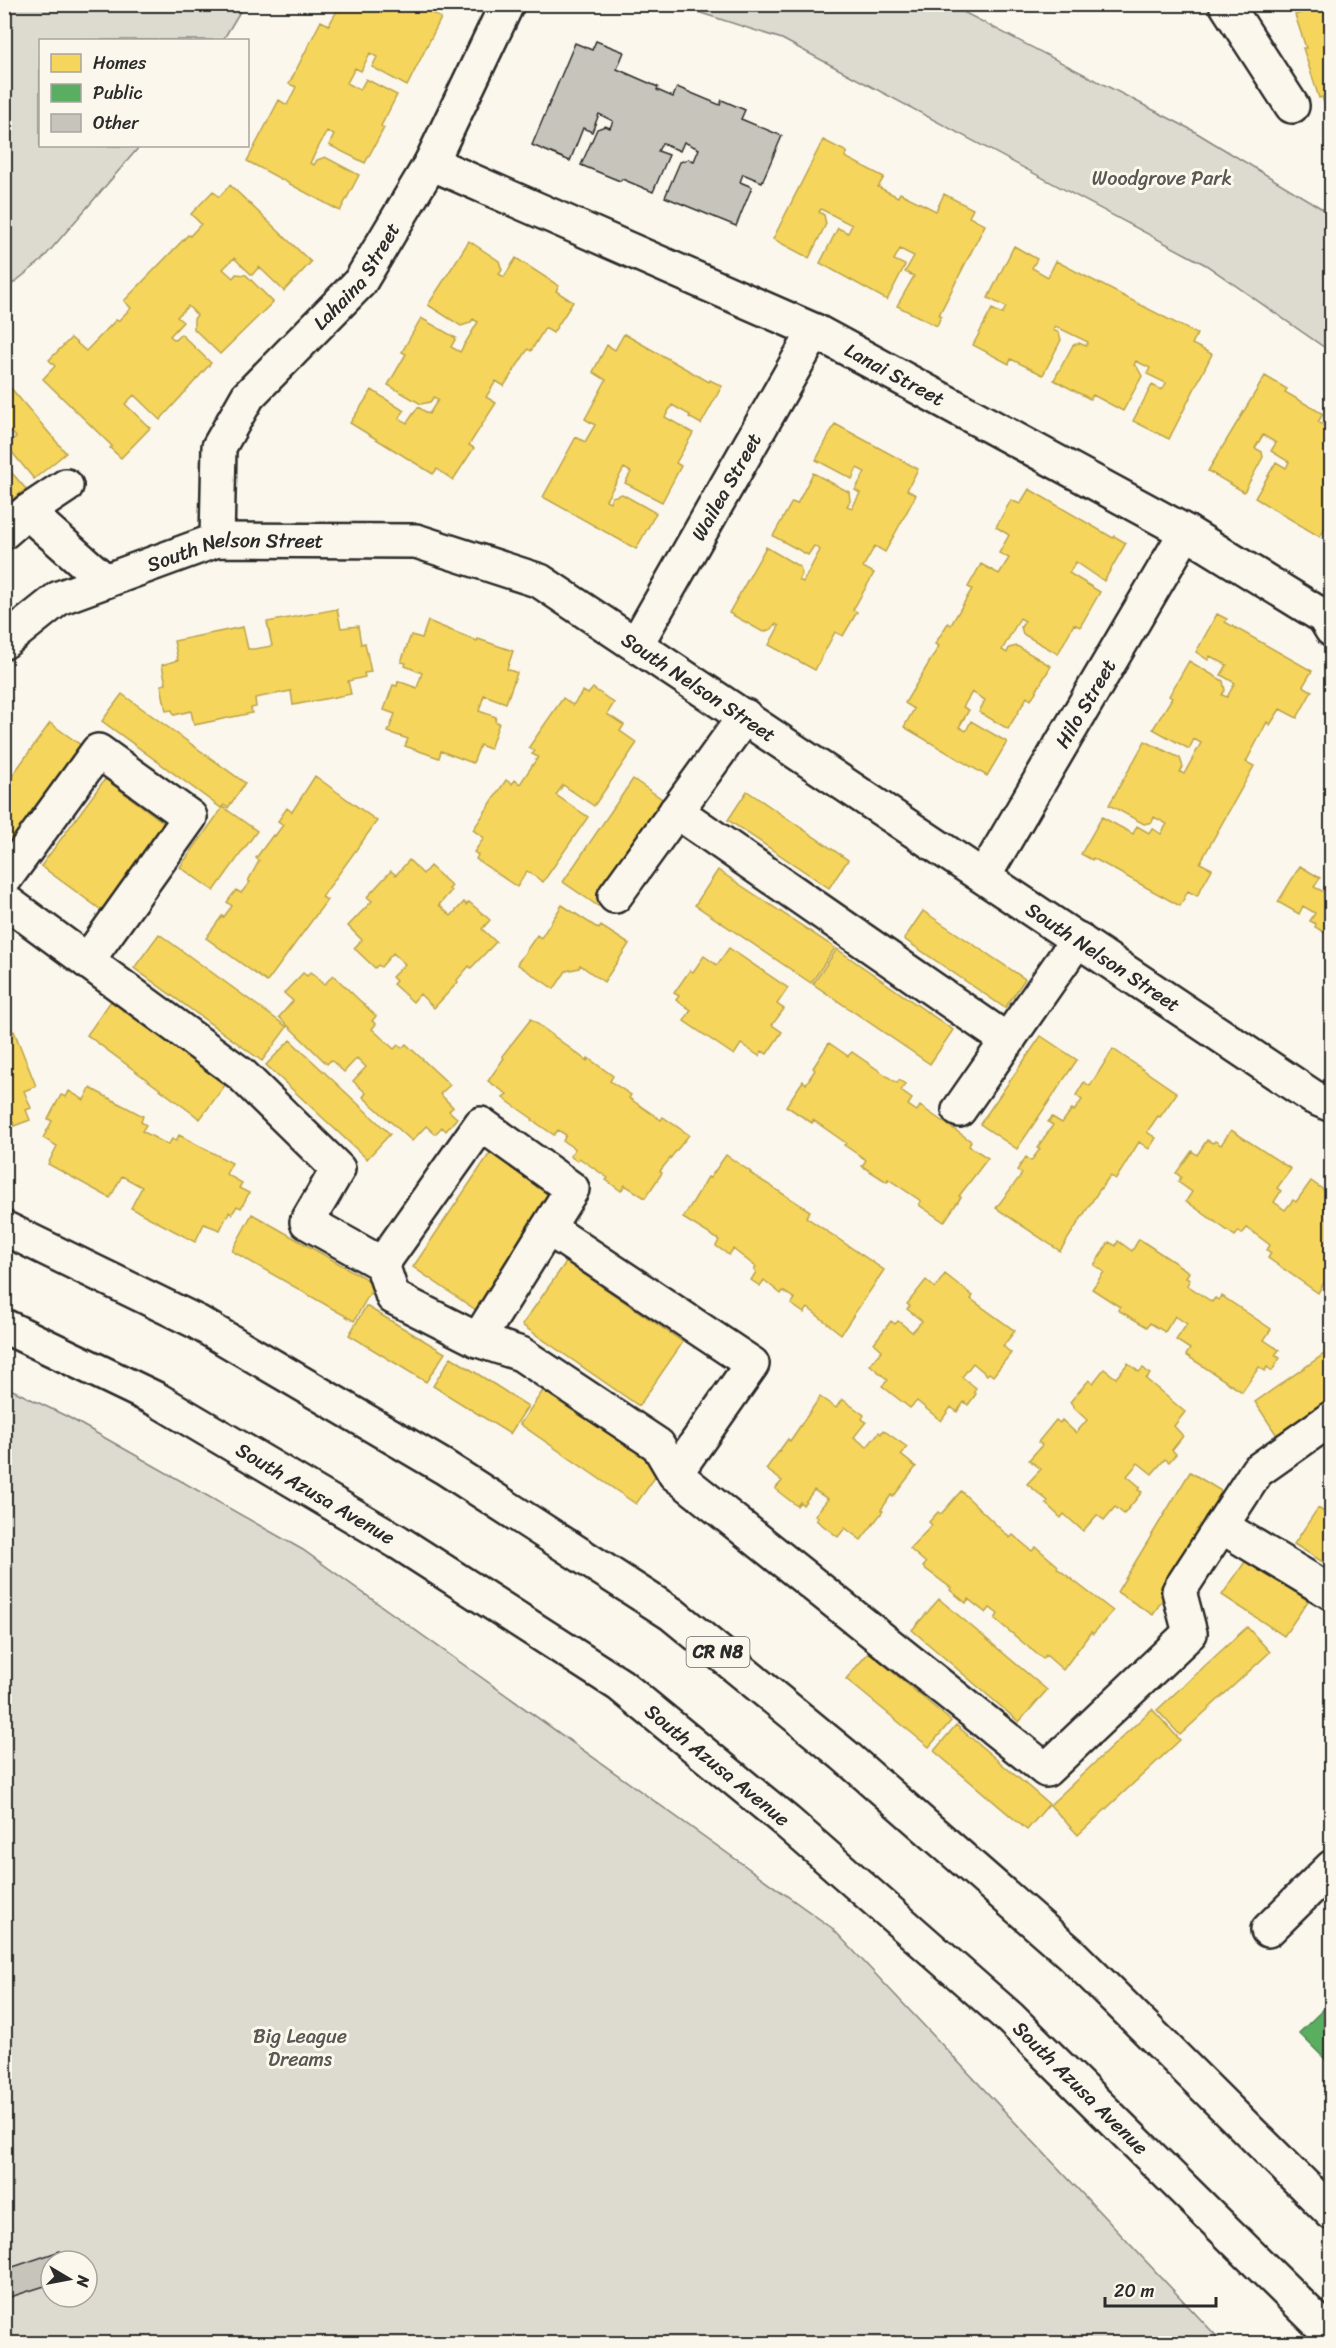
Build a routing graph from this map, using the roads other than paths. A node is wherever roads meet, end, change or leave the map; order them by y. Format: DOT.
graph roads {
  1 [pos="507,4"];
  2 [pos="1226,4"];
  3 [pos="1292,106"];
  4 [pos="431,163"];
  5 [pos="815,331"];
  6 [pos="66,486"];
  7 [pos="16,522"];
  8 [pos="1186,532"];
  9 [pos="217,540"];
  10 [pos="105,582"];
  11 [pos="1332,630"];
  12 [pos="4,642"];
  13 [pos="637,644"];
  14 [pos="745,716"];
  15 [pos="676,811"];
  16 [pos="984,876"];
  17 [pos="4,880"];
  18 [pos="615,896"];
  19 [pos="4,900"];
  20 [pos="1078,939"];
  21 [pos="87,960"];
  22 [pos="1008,1041"];
  23 [pos="1332,1105"];
  24 [pos="959,1110"];
  25 [pos="4,1228"];
  26 [pos="548,1228"];
  27 [pos="382,1264"];
  28 [pos="4,1326"];
  29 [pos="477,1340"];
  30 [pos="1332,1418"];
  31 [pos="675,1474"];
  32 [pos="1221,1526"];
  33 [pos="1332,1593"];
  34 [pos="1332,1867"];
  35 [pos="1268,1930"];
  36 [pos="1332,2213"];
  37 [pos="1332,2336"];
  1 -- 4 [label="main road, Lahaina Street"];
  2 -- 3 [label="main road"];
  4 -- 5 [label="main road, Lanai Street"];
  4 -- 9 [label="main road, Lahaina Street"];
  5 -- 8 [label="main road, Lanai Street"];
  5 -- 13 [label="main road, Wailea Street"];
  6 -- 7 [label="main road"];
  7 -- 10 [label="main road"];
  8 -- 11 [label="main road, Lanai Street"];
  8 -- 16 [label="main road, Hilo Street"];
  9 -- 10 [label="main road, South Nelson Street"];
  9 -- 13 [label="main road, South Nelson Street"];
  10 -- 12 [label="main road, South Nelson Street"];
  13 -- 14 [label="main road, South Nelson Street"];
  14 -- 15 [label="main road"];
  14 -- 16 [label="main road, South Nelson Street"];
  15 -- 18 [label="main road"];
  15 -- 22 [label="main road"];
  16 -- 20 [label="main road, South Nelson Street"];
  17 -- 21 [label="main road"];
  19 -- 21 [label="main road"];
  20 -- 22 [label="main road"];
  20 -- 23 [label="main road, South Nelson Street"];
  21 -- 27 [label="main road"];
  22 -- 24 [label="main road"];
  25 -- 36 [label="main road, CR N8"];
  26 -- 27 [label="main road"];
  26 -- 29 [label="main road"];
  26 -- 31 [label="main road"];
  27 -- 29 [label="main road"];
  28 -- 37 [label="main road, South Azusa Avenue"];
  29 -- 31 [label="main road"];
  30 -- 32 [label="main road"];
  31 -- 32 [label="main road"];
  32 -- 33 [label="main road"];
  34 -- 35 [label="main road"];
}
